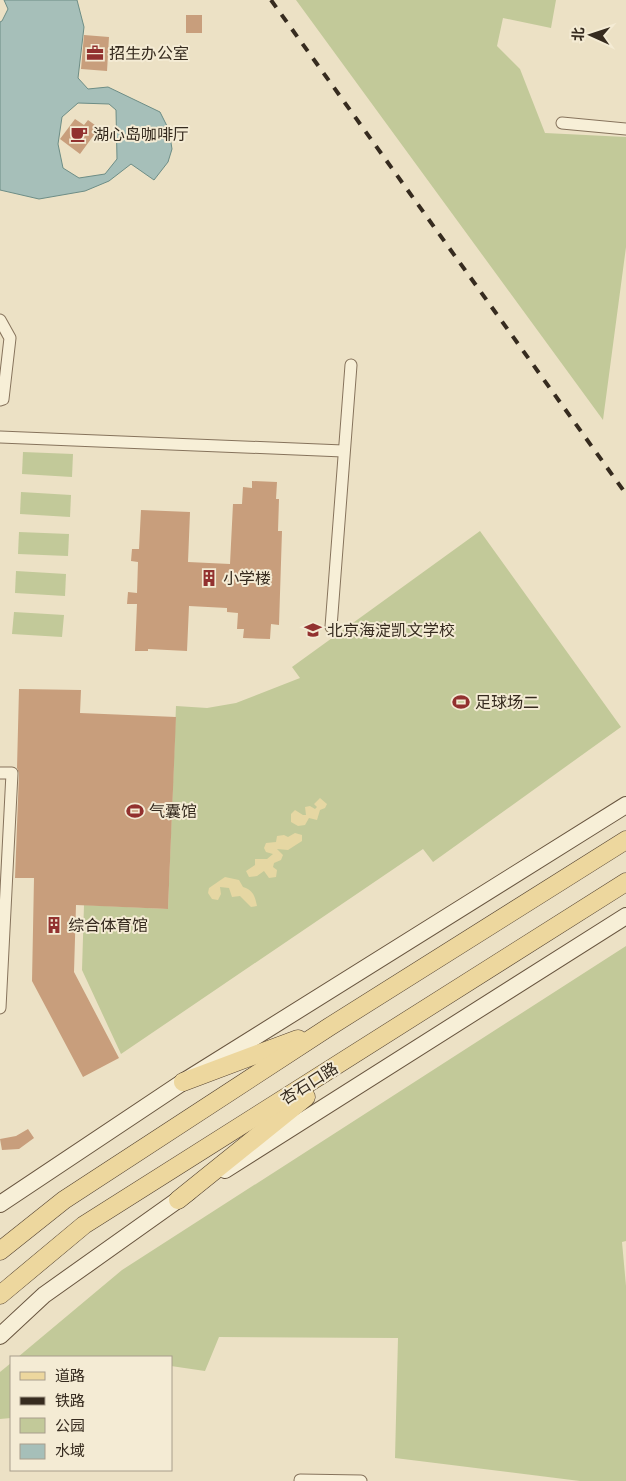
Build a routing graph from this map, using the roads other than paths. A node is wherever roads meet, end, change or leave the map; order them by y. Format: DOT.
graph roads {
  1 [pos="562,123"];
  2 [pos="626,129"];
  3 [pos="0,320"];
  4 [pos="351,365"];
  5 [pos="0,400"];
  6 [pos="0,437"];
  7 [pos="343,451"];
  8 [pos="331,627"];
  9 [pos="0,773"];
  10 [pos="626,805"];
  11 [pos="626,840"];
  12 [pos="626,882"];
  13 [pos="626,916"];
  14 [pos="0,1008"];
  15 [pos="329,1027"];
  16 [pos="370,1046"];
  17 [pos="183,1082"];
  18 [pos="178,1200"];
  19 [pos="0,1204"];
  20 [pos="0,1251"];
  21 [pos="0,1295"];
  22 [pos="0,1336"];
  23 [pos="299,1481"];
  24 [pos="361,1481"];
  1 -- 2 [label="street"];
  3 -- 5 [label="street"];
  4 -- 7 [label="street"];
  6 -- 7 [label="street"];
  7 -- 8 [label="street"];
  9 -- 14 [label="street"];
  10 -- 17 [label="street"];
  11 -- 15 [label="main road"];
  12 -- 16 [label="main road, 杏石口路"];
  13 -- 18 [label="street"];
  15 -- 17 [label="main road"];
  15 -- 20 [label="main road"];
  16 -- 18 [label="main road"];
  16 -- 21 [label="main road, 杏石口路"];
  17 -- 19 [label="street"];
  18 -- 22 [label="street"];
  23 -- 24 [label="street"];
}
